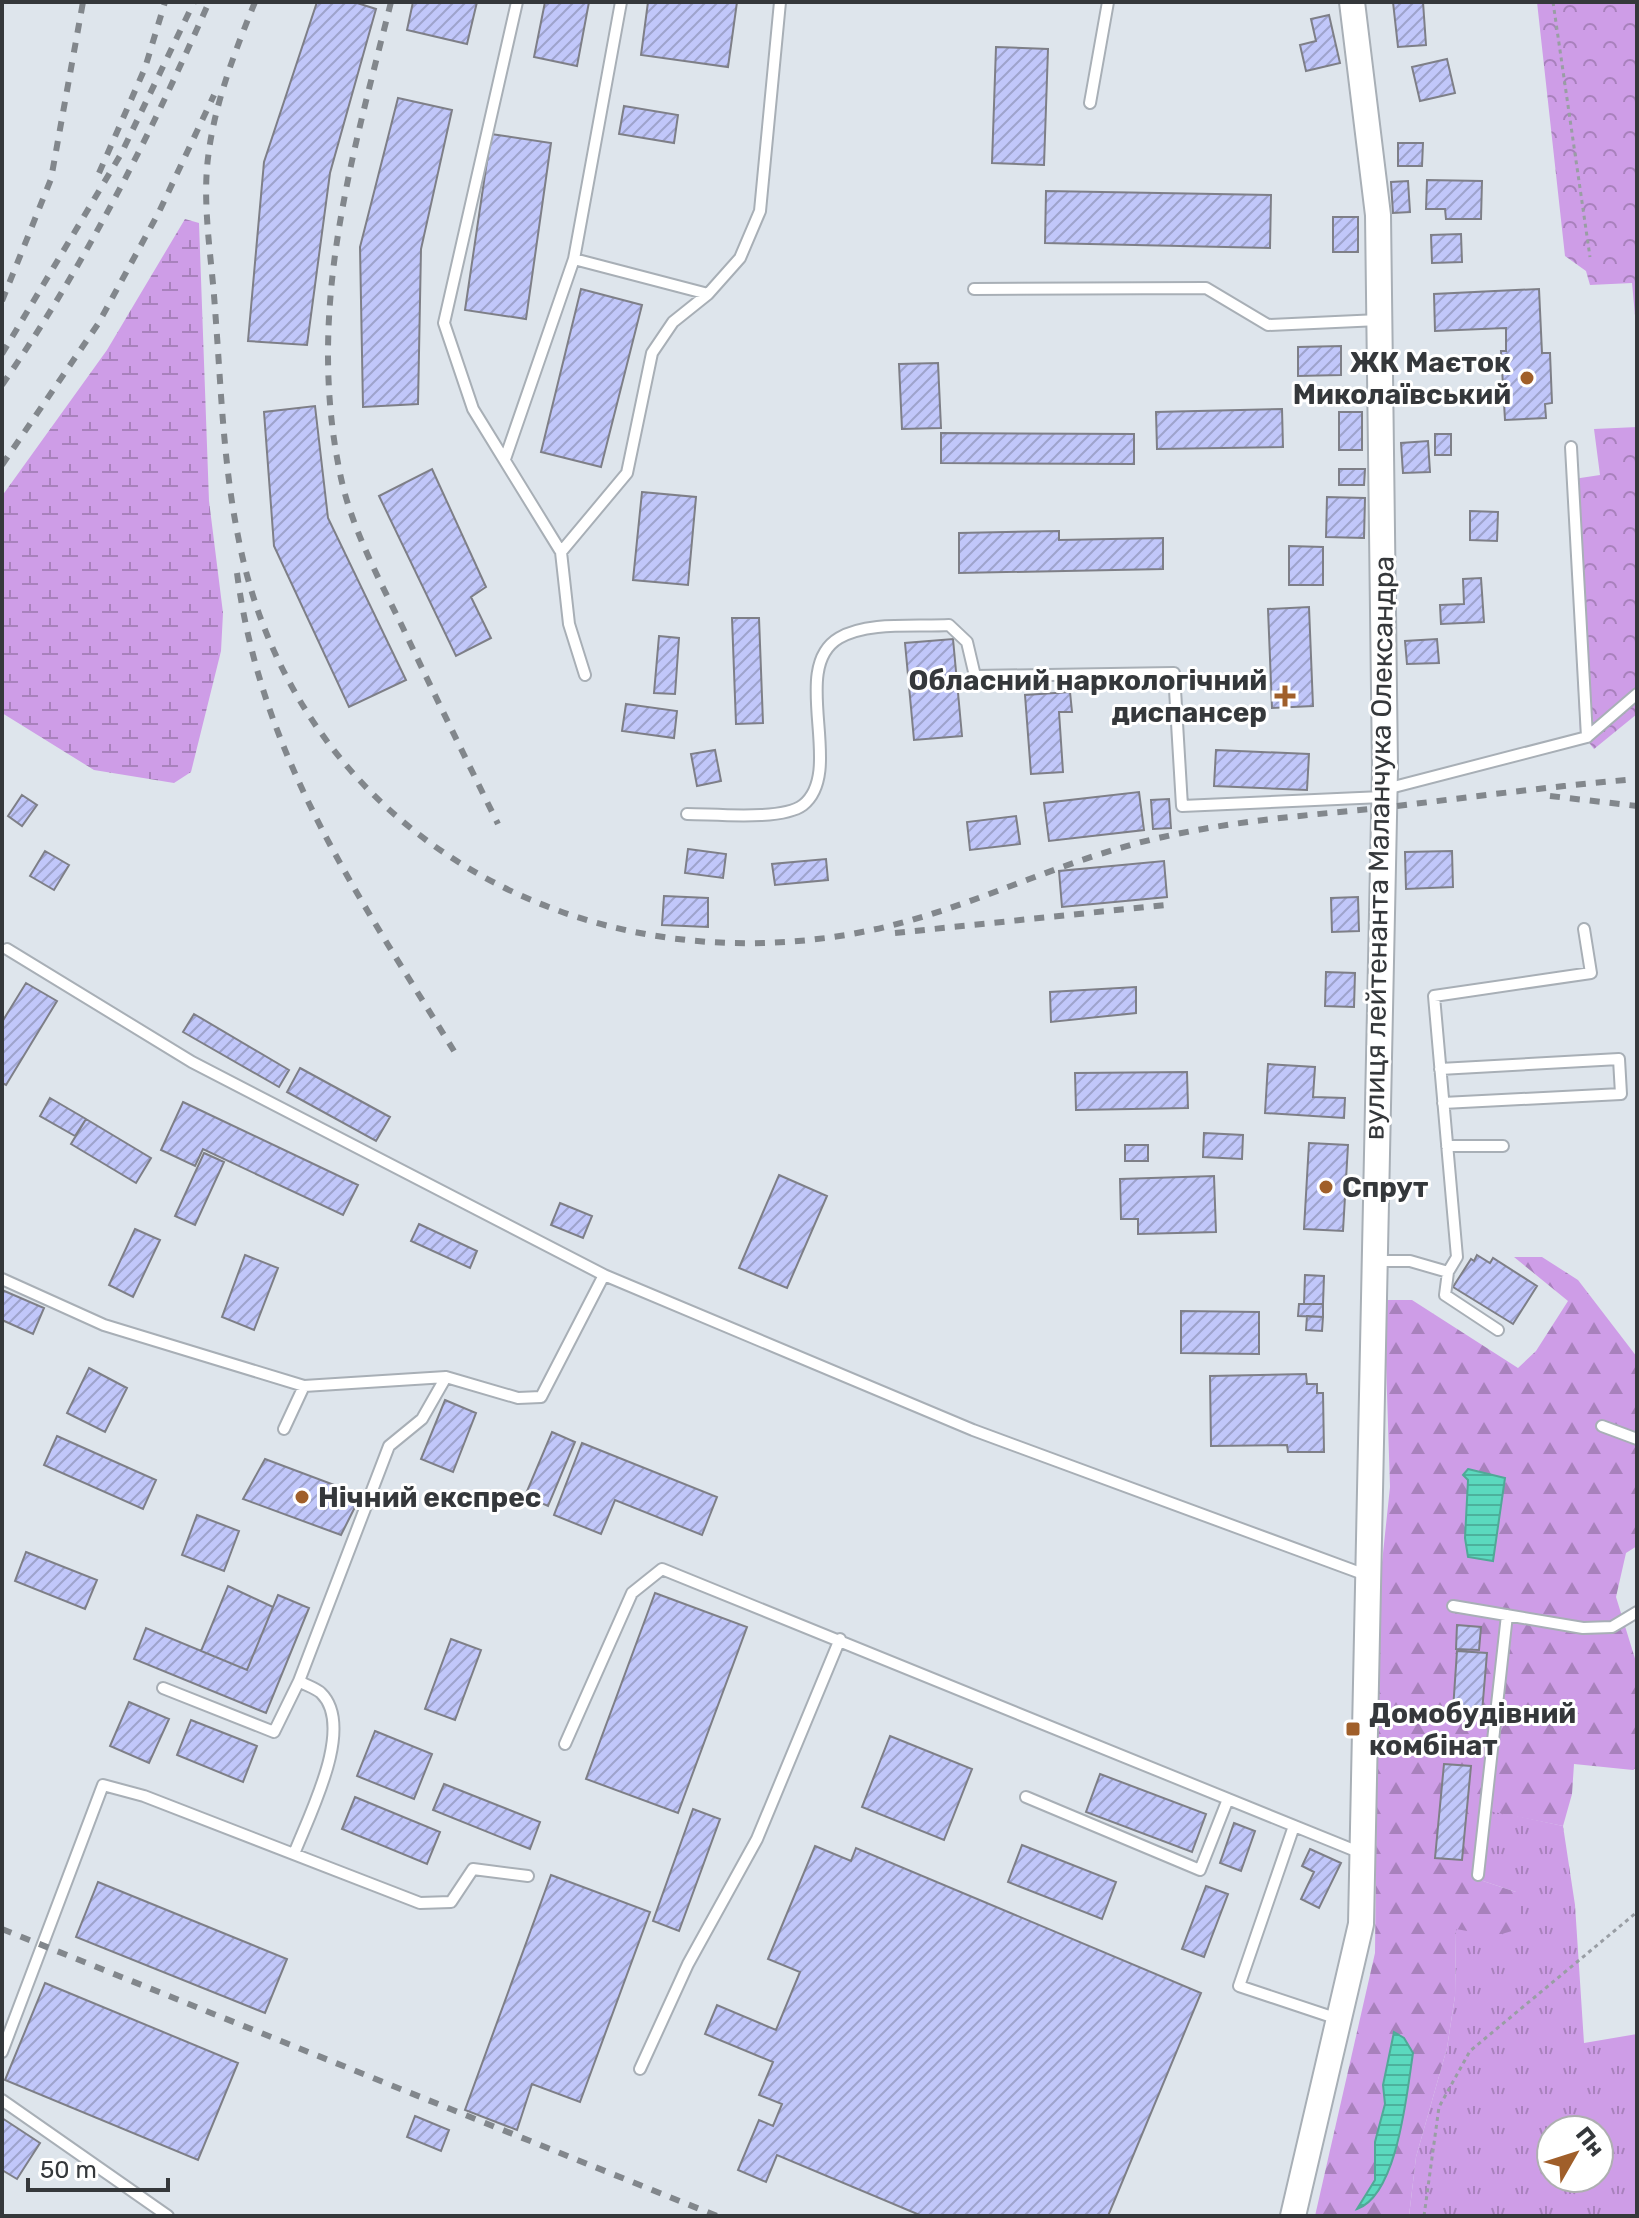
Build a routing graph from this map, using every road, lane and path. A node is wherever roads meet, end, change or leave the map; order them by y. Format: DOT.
graph roads {
  1 [pos="517,2"];
  2 [pos="621,2"];
  3 [pos="780,2"];
  4 [pos="1108,2"];
  5 [pos="1352,2"];
  6 [pos="1553,2"];
  7 [pos="1090,103"];
  8 [pos="1590,257"];
  9 [pos="574,259"];
  10 [pos="974,289"];
  11 [pos="708,294"];
  12 [pos="1379,320"];
  13 [pos="1571,447"];
  14 [pos="505,459"];
  15 [pos="561,552"];
  16 [pos="585,675"];
  17 [pos="1637,694"];
  18 [pos="1587,737"];
  19 [pos="1384,793"];
  20 [pos="687,814"];
  21 [pos="1584,929"];
  22 [pos="4,950"];
  23 [pos="1440,1069"];
  24 [pos="1443,1103"];
  25 [pos="1447,1146"];
  26 [pos="1503,1146"];
  27 [pos="1373,1261"];
  28 [pos="1448,1272"];
  29 [pos="604,1275"];
  30 [pos="2,1279"];
  31 [pos="1498,1330"];
  32 [pos="446,1377"];
  33 [pos="304,1386"];
  34 [pos="1602,1426"];
  35 [pos="284,1429"];
  36 [pos="1637,1439"];
  37 [pos="1366,1575"];
  38 [pos="1453,1606"];
  39 [pos="1637,1612"];
  40 [pos="1507,1615"];
  41 [pos="840,1639"];
  42 [pos="299,1681"];
  43 [pos="163,1688"];
  44 [pos="565,1744"];
  45 [pos="1026,1797"];
  46 [pos="1228,1799"];
  47 [pos="1294,1826"];
  48 [pos="294,1854"];
  49 [pos="1362,1854"];
  50 [pos="1478,1875"];
  51 [pos="528,1876"];
  52 [pos="1637,1912"];
  53 [pos="1338,2019"];
  54 [pos="2,2052"];
  55 [pos="640,2069"];
  56 [pos="2,2100"];
  57 [pos="168,2216"];
  58 [pos="1293,2216"];
  59 [pos="1424,2216"];
  1 -- 14 [label="lane"];
  2 -- 9 [label="lane"];
  3 -- 11 [label="lane"];
  4 -- 7 [label="lane"];
  5 -- 12 [label="street, вулиця лейтенанта Маланчука Олександра"];
  6 -- 8 [label="path"];
  9 -- 11 [label="lane"];
  9 -- 14 [label="lane"];
  10 -- 12 [label="lane"];
  11 -- 15 [label="lane"];
  12 -- 19 [label="street, вулиця лейтенанта Маланчука Олександра"];
  13 -- 18 [label="lane"];
  14 -- 15 [label="lane"];
  15 -- 16 [label="lane"];
  17 -- 18 [label="lane"];
  18 -- 19 [label="lane"];
  19 -- 20 [label="lane"];
  19 -- 27 [label="street, вулиця лейтенанта Маланчука Олександра"];
  21 -- 23 [label="lane"];
  22 -- 29 [label="lane"];
  23 -- 24 [label="lane"];
  23 -- 24 [label="lane"];
  24 -- 25 [label="lane"];
  25 -- 26 [label="lane"];
  25 -- 28 [label="lane"];
  27 -- 28 [label="lane"];
  27 -- 37 [label="street, вулиця лейтенанта Маланчука Олександра"];
  28 -- 31 [label="lane"];
  29 -- 32 [label="lane"];
  29 -- 37 [label="lane"];
  30 -- 33 [label="lane"];
  32 -- 33 [label="lane"];
  32 -- 42 [label="lane"];
  33 -- 35 [label="lane"];
  34 -- 36 [label="lane"];
  37 -- 49 [label="street, вулиця лейтенанта Маланчука Олександра"];
  38 -- 40 [label="lane"];
  39 -- 40 [label="lane"];
  40 -- 50 [label="lane"];
  41 -- 44 [label="lane"];
  41 -- 46 [label="lane"];
  41 -- 55 [label="lane"];
  42 -- 43 [label="lane"];
  42 -- 48 [label="lane"];
  45 -- 46 [label="lane"];
  46 -- 47 [label="lane"];
  47 -- 49 [label="lane"];
  47 -- 53 [label="lane"];
  48 -- 51 [label="lane"];
  48 -- 54 [label="lane"];
  49 -- 53 [label="street, вулиця лейтенанта Маланчука Олександра"];
  52 -- 59 [label="path"];
  53 -- 58 [label="street, вулиця лейтенанта Маланчука Олександра"];
  56 -- 57 [label="lane"];
}
